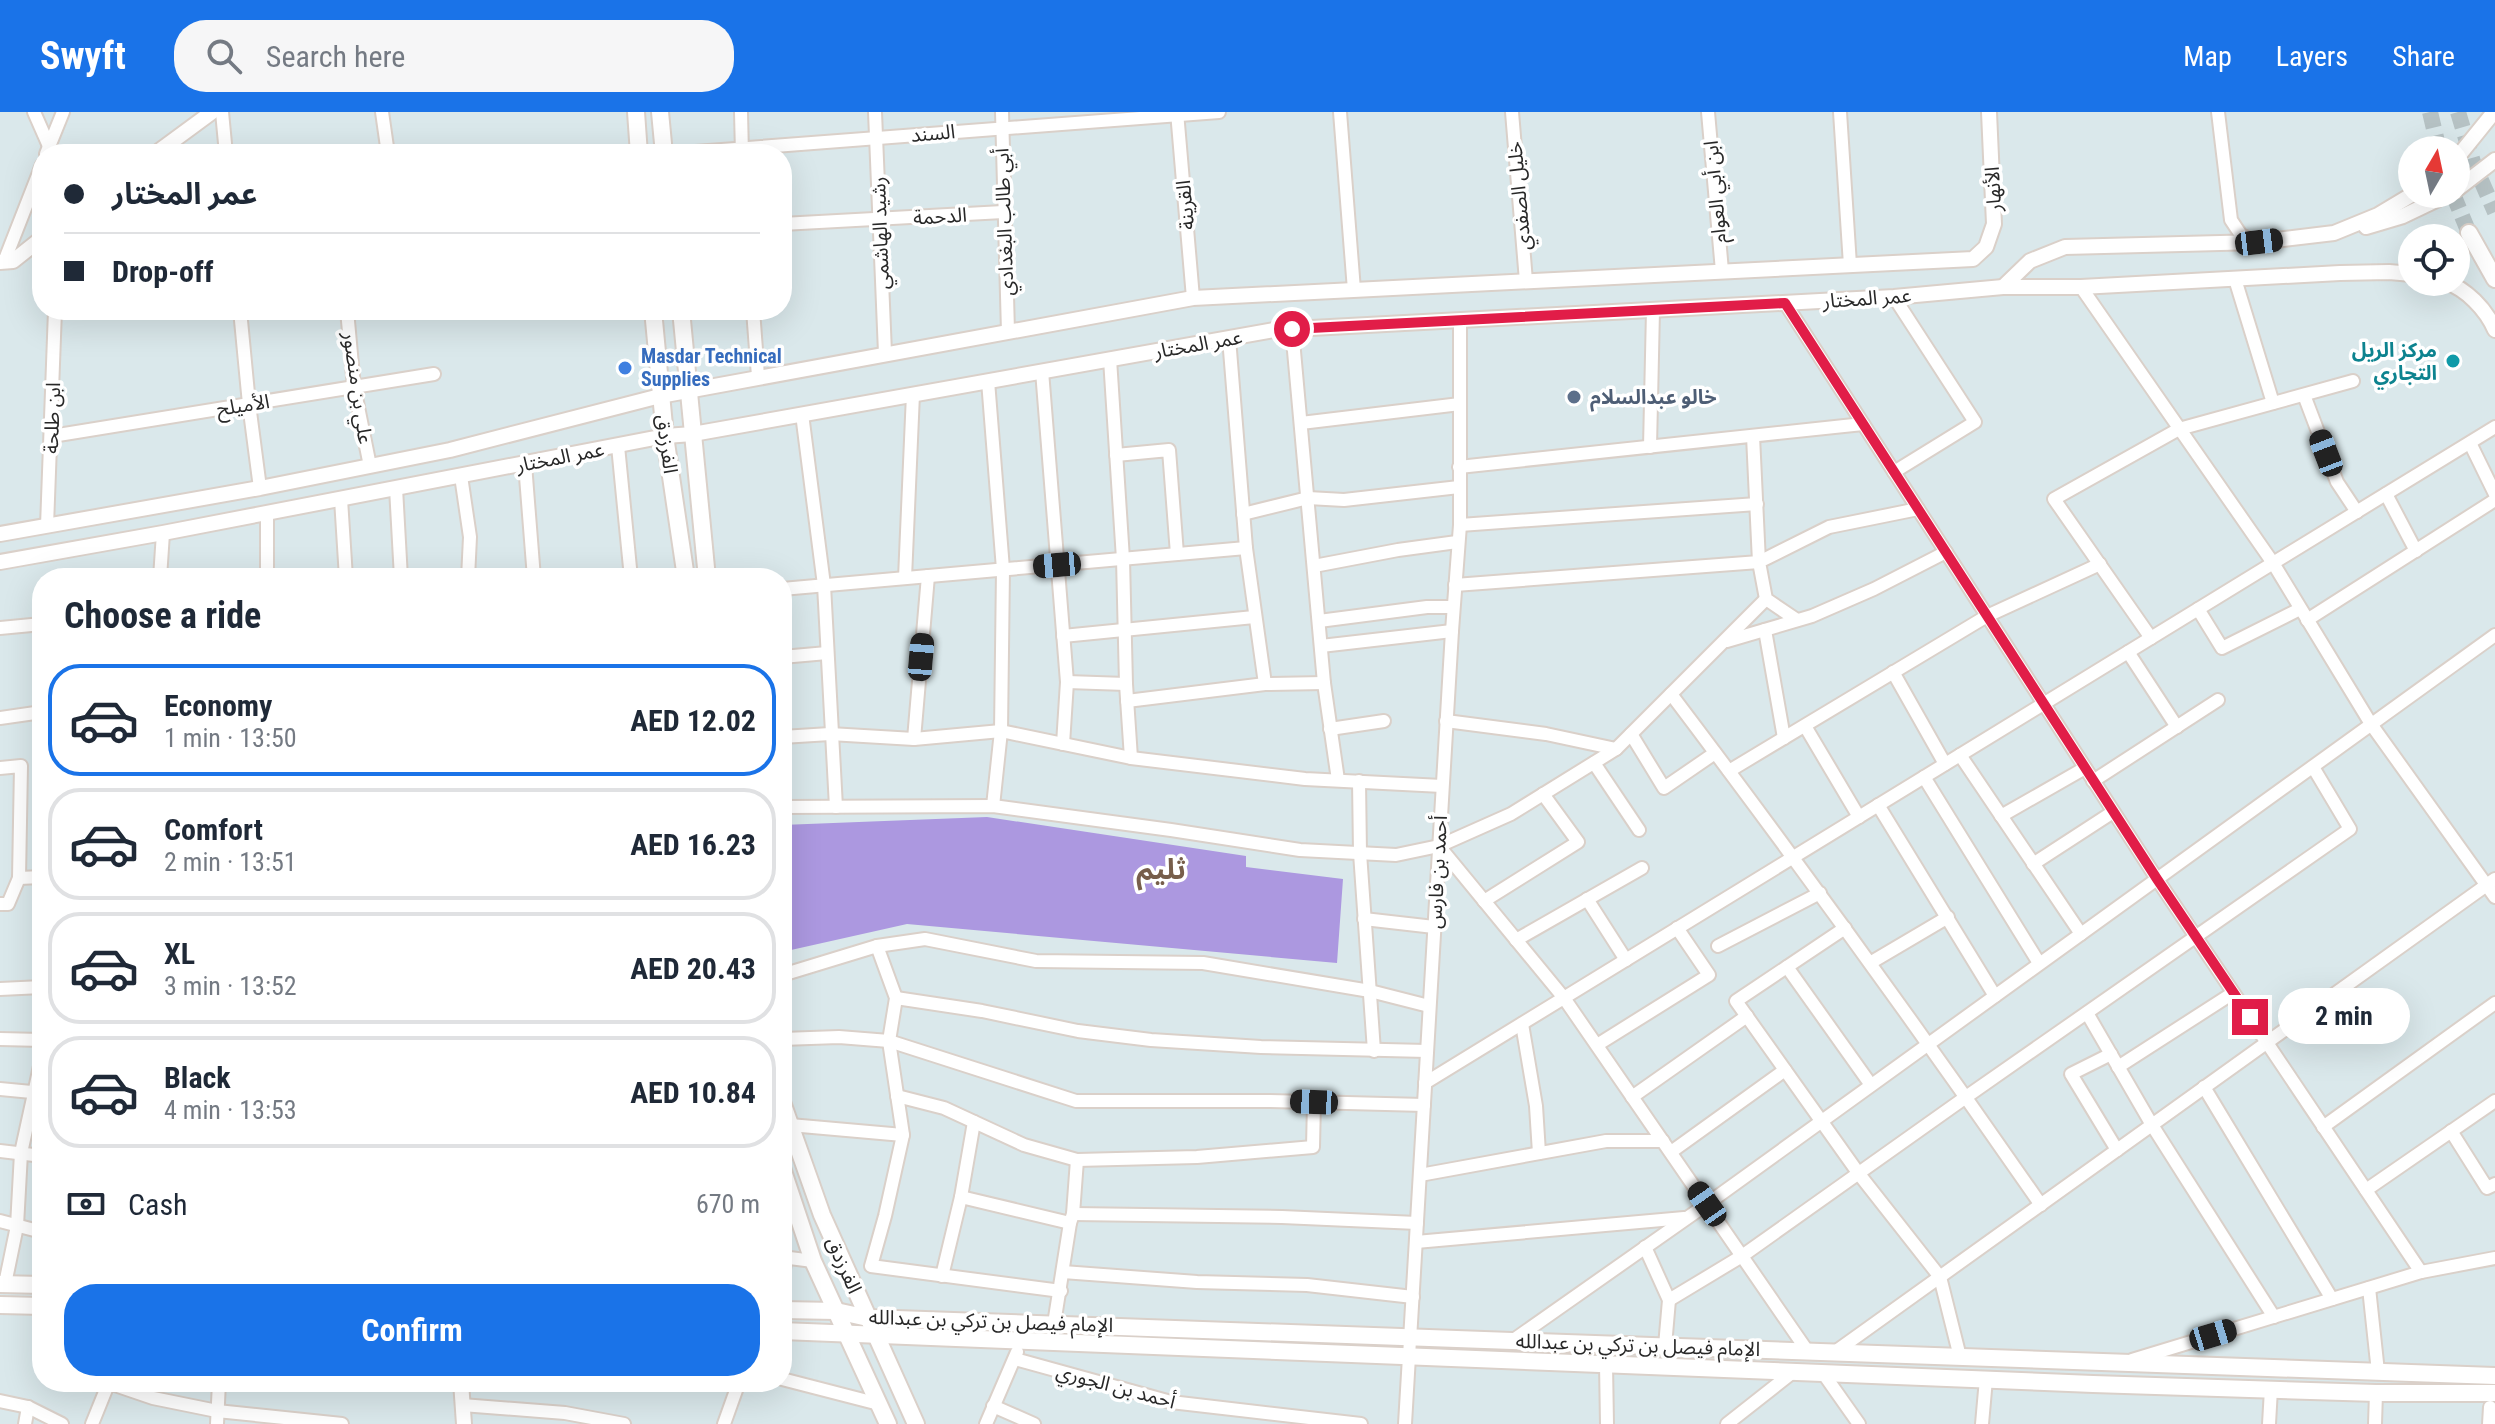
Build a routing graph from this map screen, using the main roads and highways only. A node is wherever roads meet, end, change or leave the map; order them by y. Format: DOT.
graph roads {
  1 [pos="636,112"];
  2 [pos="660,112"];
  3 [pos="638,144"];
  4 [pos="663,144"];
  5 [pos="2470,235"];
  6 [pos="2495,279"];
  7 [pos="654,320"];
  8 [pos="682,320"];
  9 [pos="685,568"];
  10 [pos="706,568"];
  11 [pos="792,1131"];
  12 [pos="792,1202"];
  13 [pos="2,1284"];
  14 [pos="32,1285"];
  15 [pos="0,1305"];
  16 [pos="32,1306"];
  17 [pos="792,1310"];
  18 [pos="836,1311"];
  19 [pos="868,1318"];
  20 [pos="792,1331"];
  21 [pos="846,1333"];
  22 [pos="876,1335"];
  23 [pos="2495,1376"];
  24 [pos="2493,1400"];
  25 [pos="888,1424"];
  26 [pos="916,1424"];
  1 -- 3 [label="main road"];
  2 -- 4 [label="main road"];
  5 -- 6 [label="main road"];
  7 -- 9 [label="main road, الفرزدق"];
  8 -- 10 [label="main road, الفرزدق"];
  11 -- 19 [label="main road, الفرزدق"];
  12 -- 18 [label="main road, الفرزدق"];
  13 -- 14 [label="main road"];
  15 -- 16 [label="main road"];
  17 -- 18 [label="main road, الإمام فيصل بن تركي بن عبدالله"];
  18 -- 19 [label="main road, الإمام فيصل بن تركي بن عبدالله"];
  18 -- 21 [label="main road, الفرزدق"];
  19 -- 22 [label="main road, الفرزدق"];
  19 -- 23 [label="main road, الإمام فيصل بن تركي بن عبدالله"];
  20 -- 21 [label="main road, الإمام فيصل بن تركي بن عبدالله"];
  21 -- 22 [label="main road, الإمام فيصل بن تركي بن عبدالله"];
  21 -- 25 [label="main road, الفرزدق"];
  22 -- 24 [label="main road, الإمام فيصل بن تركي بن عبدالله"];
  22 -- 26 [label="main road, الفرزدق"];
}
